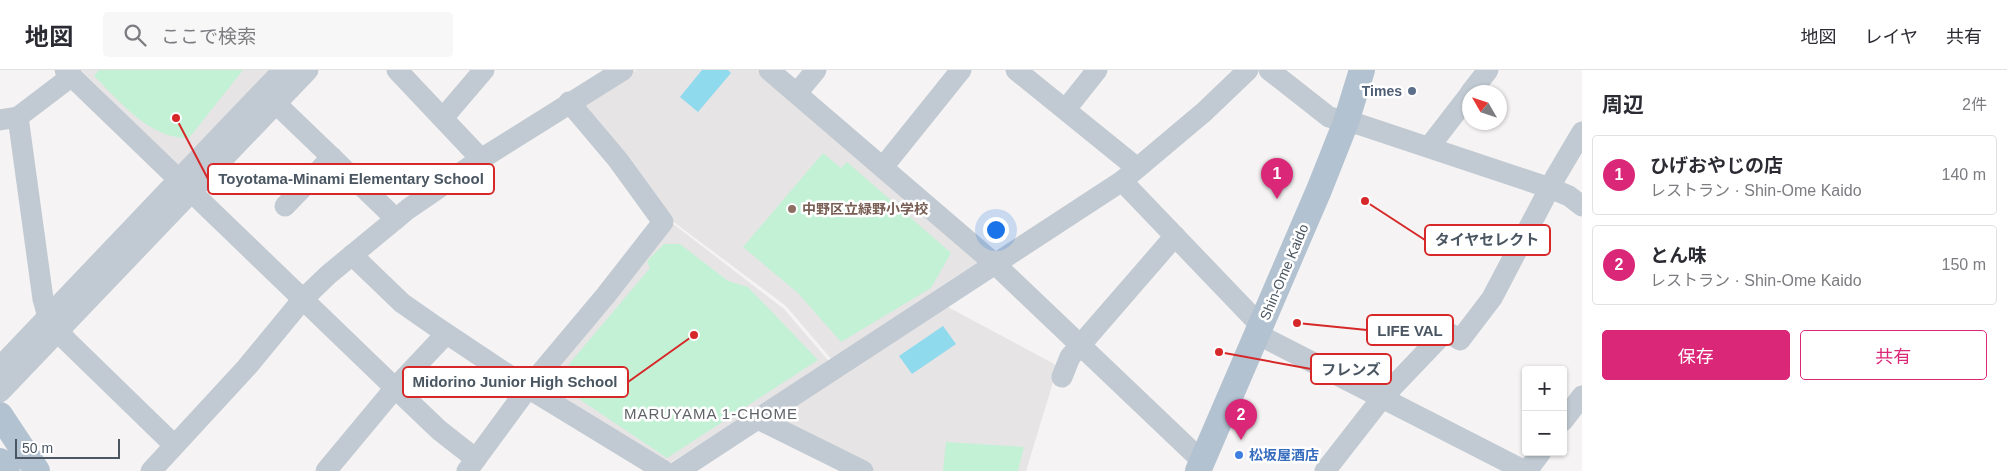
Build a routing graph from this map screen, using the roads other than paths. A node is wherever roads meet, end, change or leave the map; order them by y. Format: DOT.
graph roads {
  1 [pos="283,70"];
  2 [pos="308,70"];
  3 [pos="398,70"];
  4 [pos="484,70"];
  5 [pos="623,70"];
  6 [pos="769,70"];
  7 [pos="816,70"];
  8 [pos="961,70"];
  9 [pos="1016,70"];
  10 [pos="1097,70"];
  11 [pos="1248,70"];
  12 [pos="1270,70"];
  13 [pos="1362,70"];
  14 [pos="1488,70"];
  15 [pos="69,73"];
  16 [pos="1476,85"];
  17 [pos="797,93"];
  18 [pos="270,97"];
  19 [pos="569,102"];
  20 [pos="1462,104"];
  21 [pos="1066,109"];
  22 [pos="443,118"];
  23 [pos="9,119"];
  24 [pos="1346,122"];
  25 [pos="1582,132"];
  26 [pos="1429,147"];
  27 [pos="332,157"];
  28 [pos="481,159"];
  29 [pos="883,167"];
  30 [pos="1129,174"];
  31 [pos="186,185"];
  32 [pos="1550,188"];
  33 [pos="285,206"];
  34 [pos="1582,206"];
  35 [pos="396,219"];
  36 [pos="1174,236"];
  37 [pos="352,255"];
  38 [pos="995,264"];
  39 [pos="303,299"];
  40 [pos="53,324"];
  41 [pos="1259,330"];
  42 [pos="446,334"];
  43 [pos="1080,344"];
  44 [pos="0,367"];
  45 [pos="1062,377"];
  46 [pos="395,388"];
  47 [pos="528,388"];
  48 [pos="0,392"];
  49 [pos="1582,396"];
  50 [pos="1382,398"];
  51 [pos="0,415"];
  52 [pos="1567,417"];
  53 [pos="758,420"];
  54 [pos="174,445"];
  55 [pos="1538,456"];
  56 [pos="0,461"];
  57 [pos="472,465"];
  58 [pos="1200,466"];
  59 [pos="7,471"];
  60 [pos="37,471"];
  61 [pos="151,471"];
  62 [pos="326,471"];
  63 [pos="664,471"];
  64 [pos="678,471"];
  65 [pos="863,471"];
  66 [pos="1325,471"];
  67 [pos="1526,471"];
  1 -- 18 [label="street"];
  2 -- 18 [label="street"];
  3 -- 22 [label="street"];
  4 -- 22 [label="street"];
  5 -- 19 [label="street"];
  6 -- 17 [label="street"];
  7 -- 17 [label="street"];
  8 -- 29 [label="street"];
  9 -- 21 [label="street"];
  10 -- 21 [label="street"];
  11 -- 30 [label="street"];
  12 -- 24 [label="street"];
  13 -- 24 [label="main road, Shin-Ome Kaido"];
  14 -- 16 [label="street"];
  15 -- 23 [label="street"];
  15 -- 31 [label="street"];
  17 -- 29 [label="street"];
  18 -- 27 [label="street"];
  18 -- 31 [label="street"];
  19 -- 28 [label="street"];
  19 -- 47 [label="street"];
  20 -- 26 [label="street"];
  21 -- 30 [label="street"];
  22 -- 28 [label="street"];
  23 -- 40 [label="street"];
  24 -- 26 [label="street"];
  24 -- 41 [label="main road, Shin-Ome Kaido"];
  25 -- 32 [label="street"];
  26 -- 32 [label="street"];
  27 -- 33 [label="street"];
  27 -- 35 [label="street"];
  28 -- 35 [label="street"];
  29 -- 38 [label="street"];
  30 -- 36 [label="street"];
  30 -- 38 [label="street"];
  31 -- 39 [label="street"];
  31 -- 40 [label="street"];
  32 -- 34 [label="street"];
  32 -- 50 [label="street"];
  35 -- 37 [label="street"];
  36 -- 41 [label="street"];
  36 -- 43 [label="street"];
  37 -- 39 [label="street"];
  37 -- 42 [label="street"];
  38 -- 43 [label="street"];
  38 -- 53 [label="street"];
  39 -- 46 [label="street"];
  39 -- 54 [label="street"];
  40 -- 44 [label="street"];
  40 -- 48 [label="street"];
  40 -- 54 [label="street"];
  41 -- 50 [label="street"];
  41 -- 58 [label="main road, Shin-Ome Kaido"];
  42 -- 46 [label="street"];
  42 -- 47 [label="street"];
  43 -- 45 [label="street"];
  43 -- 58 [label="street"];
  46 -- 57 [label="street"];
  46 -- 62 [label="street"];
  47 -- 57 [label="street"];
  47 -- 63 [label="street"];
  49 -- 52 [label="street"];
  50 -- 66 [label="street"];
  50 -- 67 [label="street"];
  51 -- 60 [label="main road"];
  53 -- 64 [label="street"];
  53 -- 65 [label="street"];
  54 -- 61 [label="street"];
  55 -- 67 [label="street"];
  56 -- 59 [label="main road"];
}
